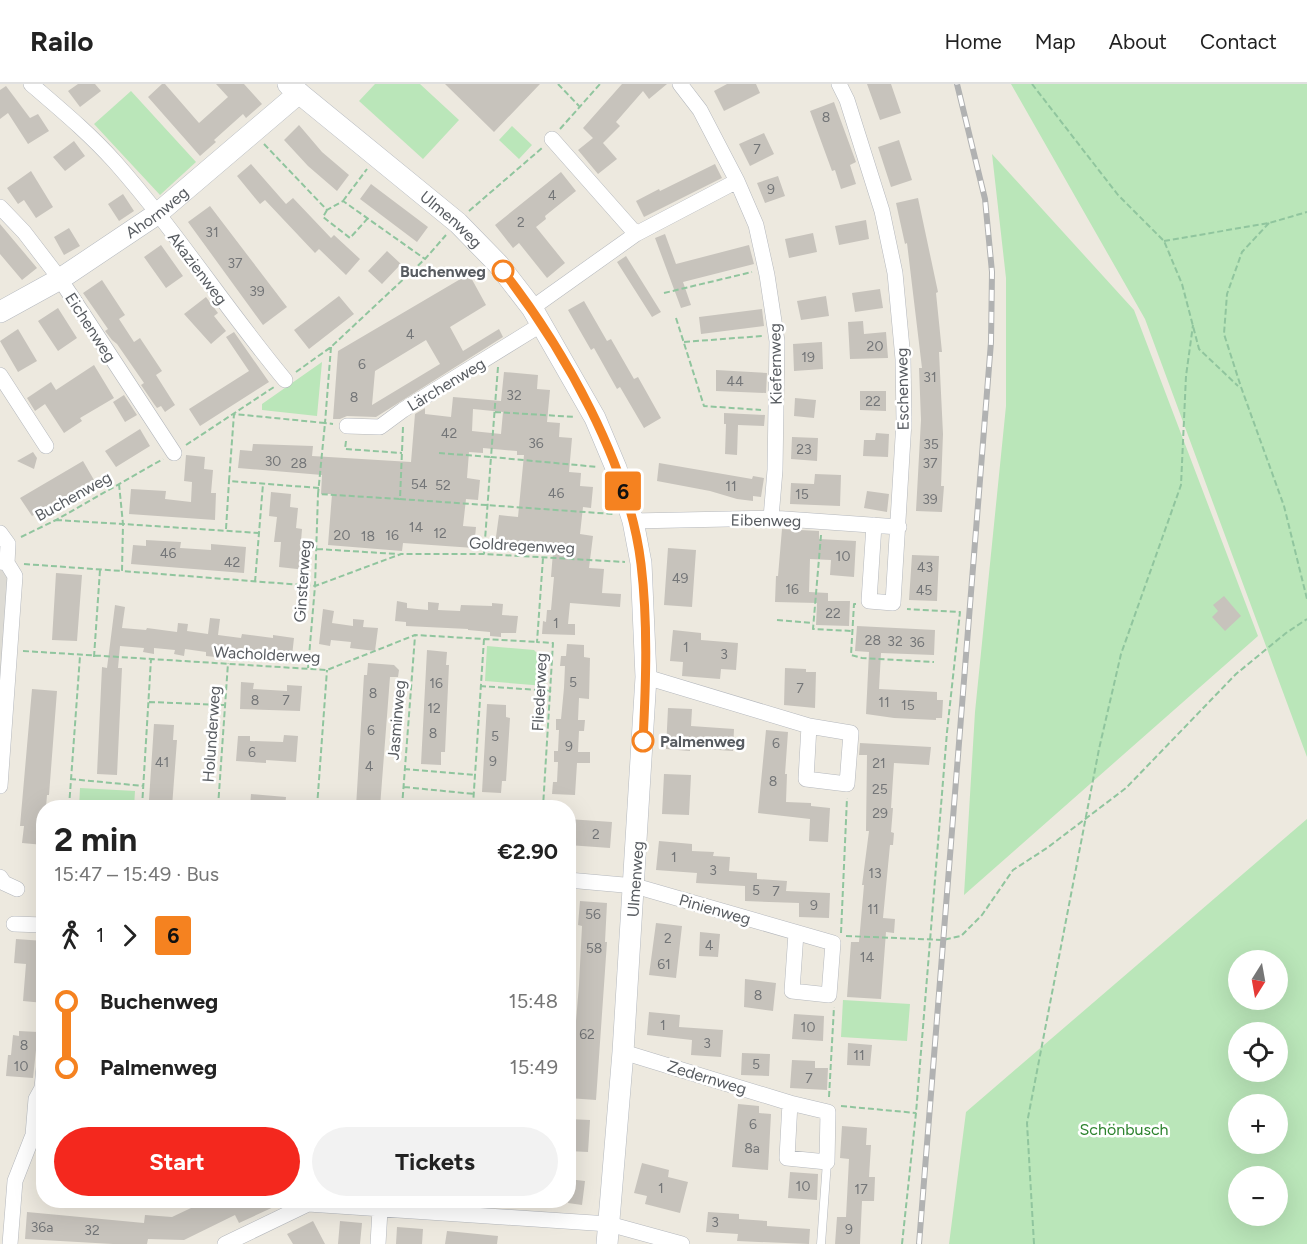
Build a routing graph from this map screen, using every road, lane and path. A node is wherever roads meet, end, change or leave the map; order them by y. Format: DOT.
graph roads {
  1 [pos="31,84"];
  2 [pos="558,84"];
  3 [pos="600,84"];
  4 [pos="680,84"];
  5 [pos="838,84"];
  6 [pos="1032,84"];
  7 [pos="299,87"];
  8 [pos="579,106"];
  9 [pos="254,133"];
  10 [pos="552,139"];
  11 [pos="377,155"];
  12 [pos="737,181"];
  13 [pos="343,201"];
  14 [pos="0,207"];
  15 [pos="327,210"];
  16 [pos="1307,212"];
  17 [pos="157,214"];
  18 [pos="368,218"];
  19 [pos="458,223"];
  20 [pos="1269,223"];
  21 [pos="636,234"];
  22 [pos="1164,241"];
  23 [pos="425,259"];
  24 [pos="766,269"];
  25 [pos="60,279"];
  26 [pos="664,293"];
  27 [pos="0,312"];
  28 [pos="537,316"];
  29 [pos="676,318"];
  30 [pos="1193,325"];
  31 [pos="776,335"];
  32 [pos="684,342"];
  33 [pos="331,347"];
  34 [pos="499,352"];
  35 [pos="0,375"];
  36 [pos="285,380"];
  37 [pos="1240,387"];
  38 [pos="403,410"];
  39 [pos="776,411"];
  40 [pos="495,412"];
  41 [pos="234,414"];
  42 [pos="596,418"];
  43 [pos="325,423"];
  44 [pos="347,426"];
  45 [pos="46,446"];
  46 [pos="174,453"];
  47 [pos="402,453"];
  48 [pos="438,453"];
  49 [pos="491,457"];
  50 [pos="616,468"];
  51 [pos="229,481"];
  52 [pos="119,484"];
  53 [pos="262,484"];
  54 [pos="319,488"];
  55 [pos="318,494"];
  56 [pos="400,499"];
  57 [pos="487,506"];
  58 [pos="632,518"];
  59 [pos="771,518"];
  60 [pos="56,520"];
  61 [pos="822,521"];
  62 [pos="123,524"];
  63 [pos="874,525"];
  64 [pos="899,527"];
  65 [pos="226,531"];
  66 [pos="259,533"];
  67 [pos="4,538"];
  68 [pos="317,549"];
  69 [pos="401,554"];
  70 [pos="484,555"];
  71 [pos="543,558"];
  72 [pos="3,563"];
  73 [pos="641,563"];
  74 [pos="100,570"];
  75 [pos="122,571"];
  76 [pos="255,582"];
  77 [pos="315,586"];
  78 [pos="1307,599"];
  79 [pos="869,601"];
  80 [pos="893,603"];
  81 [pos="1307,619"];
  82 [pos="777,620"];
  83 [pos="813,623"];
  84 [pos="853,631"];
  85 [pos="415,635"];
  86 [pos="484,639"];
  87 [pos="537,642"];
  88 [pos="11,650"];
  89 [pos="80,656"];
  90 [pos="94,657"];
  91 [pos="151,660"];
  92 [pos="934,662"];
  93 [pos="228,663"];
  94 [pos="308,669"];
  95 [pos="327,670"];
  96 [pos="646,677"];
  97 [pos="480,686"];
  98 [pos="552,691"];
  99 [pos="149,702"];
  100 [pos="225,705"];
  101 [pos="809,726"];
  102 [pos="404,769"];
  103 [pos="475,775"];
  104 [pos="70,780"];
  105 [pos="847,784"];
  106 [pos="0,786"];
  107 [pos="144,786"];
  108 [pos="404,787"];
  109 [pos="474,794"];
  110 [pos="69,800"];
  111 [pos="143,800"];
  112 [pos="218,800"];
  113 [pos="318,800"];
  114 [pos="403,800"];
  115 [pos="474,800"];
  116 [pos="544,800"];
  117 [pos="1087,819"];
  118 [pos="0,877"];
  119 [pos="576,881"];
  120 [pos="635,886"];
  121 [pos="17,889"];
  122 [pos="14,924"];
  123 [pos="36,925"];
  124 [pos="796,933"];
  125 [pos="929,939"];
  126 [pos="829,995"];
  127 [pos="623,1052"];
  128 [pos="790,1103"];
  129 [pos="828,1108"];
  130 [pos="916,1113"];
  131 [pos="36,1139"];
  132 [pos="827,1162"];
  133 [pos="300,1208"];
  134 [pos="356,1208"];
  135 [pos="380,1210"];
  136 [pos="608,1234"];
  137 [pos="10,1244"];
  138 [pos="225,1244"];
  139 [pos="378,1244"];
  140 [pos="682,1244"];
  141 [pos="821,1244"];
  142 [pos="902,1244"];
  143 [pos="1034,1244"];
  1 -- 17 [label="street, Akazienweg"];
  2 -- 8 [label="path"];
  3 -- 8 [label="path, Buchenweg"];
  4 -- 12 [label="street, Kiefernweg"];
  5 -- 64 [label="street, Eschenweg"];
  6 -- 22 [label="path"];
  7 -- 9 [label="street, Ahornweg"];
  7 -- 11 [label="street, Ulmenweg"];
  8 -- 10 [label="path, Buchenweg"];
  9 -- 15 [label="path"];
  9 -- 17 [label="street, Ahornweg"];
  10 -- 19 [label="path, Buchenweg"];
  10 -- 21 [label="street"];
  11 -- 13 [label="path"];
  11 -- 19 [label="street, Ulmenweg"];
  12 -- 21 [label="street"];
  12 -- 24 [label="street, Kiefernweg"];
  13 -- 15 [label="path"];
  13 -- 18 [label="path"];
  14 -- 25 [label="street, Eichenweg"];
  15 -- 18 [label="path"];
  16 -- 20 [label="path"];
  17 -- 25 [label="street, Ahornweg"];
  17 -- 36 [label="street, Akazienweg"];
  18 -- 23 [label="path"];
  19 -- 23 [label="path, Buchenweg"];
  19 -- 28 [label="street, Ulmenweg"];
  20 -- 22 [label="path"];
  20 -- 37 [label="path"];
  21 -- 28 [label="street"];
  22 -- 30 [label="path"];
  23 -- 33 [label="path, Buchenweg"];
  24 -- 26 [label="path"];
  24 -- 31 [label="street, Kiefernweg"];
  25 -- 27 [label="street, Ahornweg"];
  25 -- 46 [label="street, Eichenweg"];
  28 -- 34 [label="street, Lärchenweg"];
  28 -- 42 [label="street, Ulmenweg"];
  29 -- 32 [label="path"];
  30 -- 37 [label="path"];
  30 -- 117 [label="path"];
  31 -- 32 [label="path"];
  31 -- 39 [label="street, Kiefernweg"];
  32 -- 39 [label="path"];
  33 -- 36 [label="path, Buchenweg"];
  33 -- 43 [label="path"];
  34 -- 38 [label="street, Lärchenweg"];
  34 -- 40 [label="path"];
  35 -- 45 [label="street"];
  36 -- 41 [label="path, Buchenweg"];
  37 -- 78 [label="path"];
  38 -- 44 [label="street, Lärchenweg"];
  38 -- 47 [label="path"];
  39 -- 59 [label="street, Kiefernweg"];
  40 -- 42 [label="path"];
  40 -- 49 [label="path"];
  41 -- 43 [label="path"];
  41 -- 46 [label="path, Buchenweg"];
  41 -- 51 [label="path"];
  42 -- 50 [label="street, Ulmenweg"];
  43 -- 44 [label="path"];
  43 -- 54 [label="path"];
  44 -- 47 [label="path"];
  46 -- 52 [label="path, Buchenweg"];
  47 -- 56 [label="path"];
  48 -- 49 [label="path"];
  49 -- 50 [label="path"];
  49 -- 57 [label="path"];
  50 -- 58 [label="street, Ulmenweg"];
  51 -- 53 [label="path"];
  51 -- 65 [label="path"];
  52 -- 60 [label="path, Buchenweg"];
  52 -- 62 [label="path"];
  53 -- 54 [label="path"];
  53 -- 66 [label="path"];
  54 -- 55 [label="path"];
  55 -- 56 [label="path"];
  55 -- 68 [label="path, Ginsterweg"];
  56 -- 57 [label="path"];
  57 -- 58 [label="path"];
  57 -- 70 [label="path"];
  58 -- 59 [label="street, Eibenweg"];
  58 -- 73 [label="street, Ulmenweg"];
  59 -- 61 [label="street, Eibenweg"];
  60 -- 62 [label="path"];
  60 -- 67 [label="path, Buchenweg"];
  61 -- 63 [label="street, Eibenweg"];
  61 -- 83 [label="path"];
  62 -- 65 [label="path"];
  62 -- 75 [label="path"];
  63 -- 64 [label="street, Eibenweg"];
  63 -- 79 [label="street"];
  64 -- 80 [label="street, Eschenweg"];
  65 -- 66 [label="path"];
  66 -- 76 [label="path"];
  67 -- 72 [label="street"];
  68 -- 69 [label="path, Goldregenweg"];
  68 -- 77 [label="path, Ginsterweg"];
  69 -- 70 [label="path, Goldregenweg"];
  69 -- 77 [label="path, Goldregenweg"];
  70 -- 71 [label="path, Goldregenweg"];
  71 -- 73 [label="path, Goldregenweg"];
  71 -- 87 [label="path, Fliederweg"];
  72 -- 74 [label="path, Goldregenweg"];
  72 -- 88 [label="street"];
  73 -- 96 [label="street, Ulmenweg"];
  74 -- 75 [label="path, Goldregenweg"];
  74 -- 90 [label="path"];
  75 -- 76 [label="path, Goldregenweg"];
  76 -- 77 [label="path, Goldregenweg"];
  77 -- 94 [label="path, Ginsterweg"];
  79 -- 80 [label="street"];
  79 -- 84 [label="path"];
  80 -- 125 [label="path"];
  81 -- 117 [label="path"];
  82 -- 83 [label="path"];
  83 -- 84 [label="path"];
  84 -- 92 [label="path"];
  85 -- 86 [label="path, Wacholderweg"];
  85 -- 95 [label="path, Wacholderweg"];
  85 -- 102 [label="path, Jasminweg"];
  86 -- 87 [label="path, Wacholderweg"];
  86 -- 97 [label="path"];
  87 -- 98 [label="path, Fliederweg"];
  88 -- 89 [label="path, Wacholderweg"];
  88 -- 106 [label="street"];
  89 -- 90 [label="path, Wacholderweg"];
  89 -- 104 [label="path"];
  90 -- 91 [label="path, Wacholderweg"];
  91 -- 93 [label="path, Wacholderweg"];
  91 -- 99 [label="path"];
  93 -- 94 [label="path, Wacholderweg"];
  93 -- 100 [label="path, Holunderweg"];
  94 -- 95 [label="path, Wacholderweg"];
  95 -- 113 [label="path"];
  96 -- 101 [label="street"];
  96 -- 120 [label="street, Ulmenweg"];
  97 -- 98 [label="path"];
  97 -- 103 [label="path"];
  98 -- 116 [label="path, Fliederweg"];
  99 -- 100 [label="path"];
  99 -- 107 [label="path"];
  100 -- 112 [label="path, Holunderweg"];
  101 -- 105 [label="street"];
  101 -- 105 [label="street"];
  102 -- 103 [label="path"];
  102 -- 108 [label="path, Jasminweg"];
  103 -- 109 [label="path"];
  104 -- 107 [label="path"];
  104 -- 110 [label="path"];
  105 -- 125 [label="path"];
  107 -- 111 [label="path"];
  108 -- 109 [label="path"];
  108 -- 114 [label="path, Jasminweg"];
  109 -- 115 [label="path"];
  117 -- 125 [label="path"];
  117 -- 143 [label="path"];
  118 -- 121 [label="street"];
  119 -- 120 [label="street, Pinienweg"];
  120 -- 124 [label="street, Pinienweg"];
  120 -- 127 [label="street, Ulmenweg"];
  122 -- 123 [label="street"];
  124 -- 126 [label="street, Pinienweg"];
  124 -- 126 [label="street"];
  125 -- 130 [label="path"];
  126 -- 129 [label="path"];
  127 -- 128 [label="street, Zedernweg"];
  127 -- 136 [label="street, Ulmenweg"];
  128 -- 129 [label="street, Zedernweg"];
  128 -- 132 [label="street"];
  129 -- 130 [label="path"];
  129 -- 132 [label="street"];
  130 -- 142 [label="path"];
  131 -- 137 [label="street"];
  132 -- 141 [label="lane"];
  133 -- 138 [label="street"];
  134 -- 135 [label="street"];
  135 -- 136 [label="street"];
  135 -- 139 [label="street"];
  136 -- 140 [label="street"];
}
